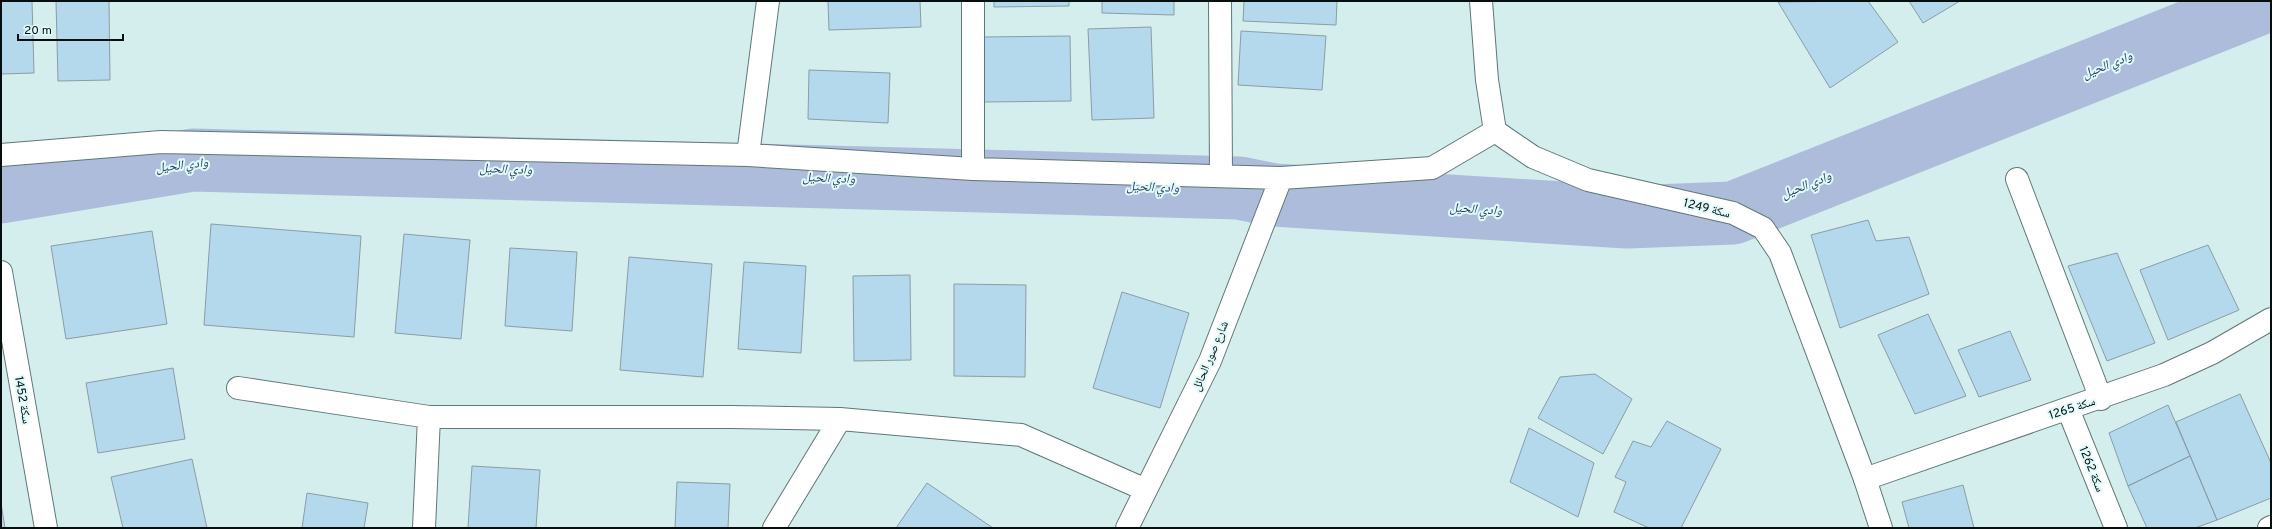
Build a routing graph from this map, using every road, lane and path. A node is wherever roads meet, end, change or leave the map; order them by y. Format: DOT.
graph roads {
  1 [pos="768,1"];
  2 [pos="973,1"];
  3 [pos="1220,1"];
  4 [pos="1481,1"];
  5 [pos="1495,132"];
  6 [pos="1,155"];
  7 [pos="748,155"];
  8 [pos="973,169"];
  9 [pos="1221,176"];
  10 [pos="1281,178"];
  11 [pos="2017,179"];
  12 [pos="1,272"];
  13 [pos="2271,319"];
  14 [pos="238,388"];
  15 [pos="2101,399"];
  16 [pos="2068,410"];
  17 [pos="429,417"];
  18 [pos="840,419"];
  19 [pos="1865,479"];
  20 [pos="1146,490"];
  21 [pos="46,528"];
  22 [pos="424,528"];
  23 [pos="774,528"];
  24 [pos="1127,528"];
  25 [pos="1881,528"];
  26 [pos="2116,528"];
  1 -- 7 [label="street"];
  2 -- 8 [label="street"];
  3 -- 9 [label="street"];
  4 -- 5 [label="street"];
  5 -- 10 [label="street"];
  5 -- 19 [label="street, سكة 1249"];
  6 -- 7 [label="street"];
  7 -- 8 [label="street"];
  8 -- 9 [label="street"];
  9 -- 10 [label="street"];
  10 -- 20 [label="street, شارع صور الحائل"];
  11 -- 15 [label="street"];
  12 -- 21 [label="street, سكة 1452"];
  13 -- 15 [label="street, سكة 1265"];
  14 -- 17 [label="street"];
  15 -- 16 [label="street, سكة 1265"];
  16 -- 19 [label="street, سكة 1265"];
  16 -- 26 [label="street, سكة 1262"];
  17 -- 18 [label="street"];
  17 -- 22 [label="street"];
  18 -- 20 [label="street"];
  18 -- 23 [label="street"];
  19 -- 25 [label="street, سكة 1249"];
  20 -- 24 [label="street, شارع صور الحائل"];
}
